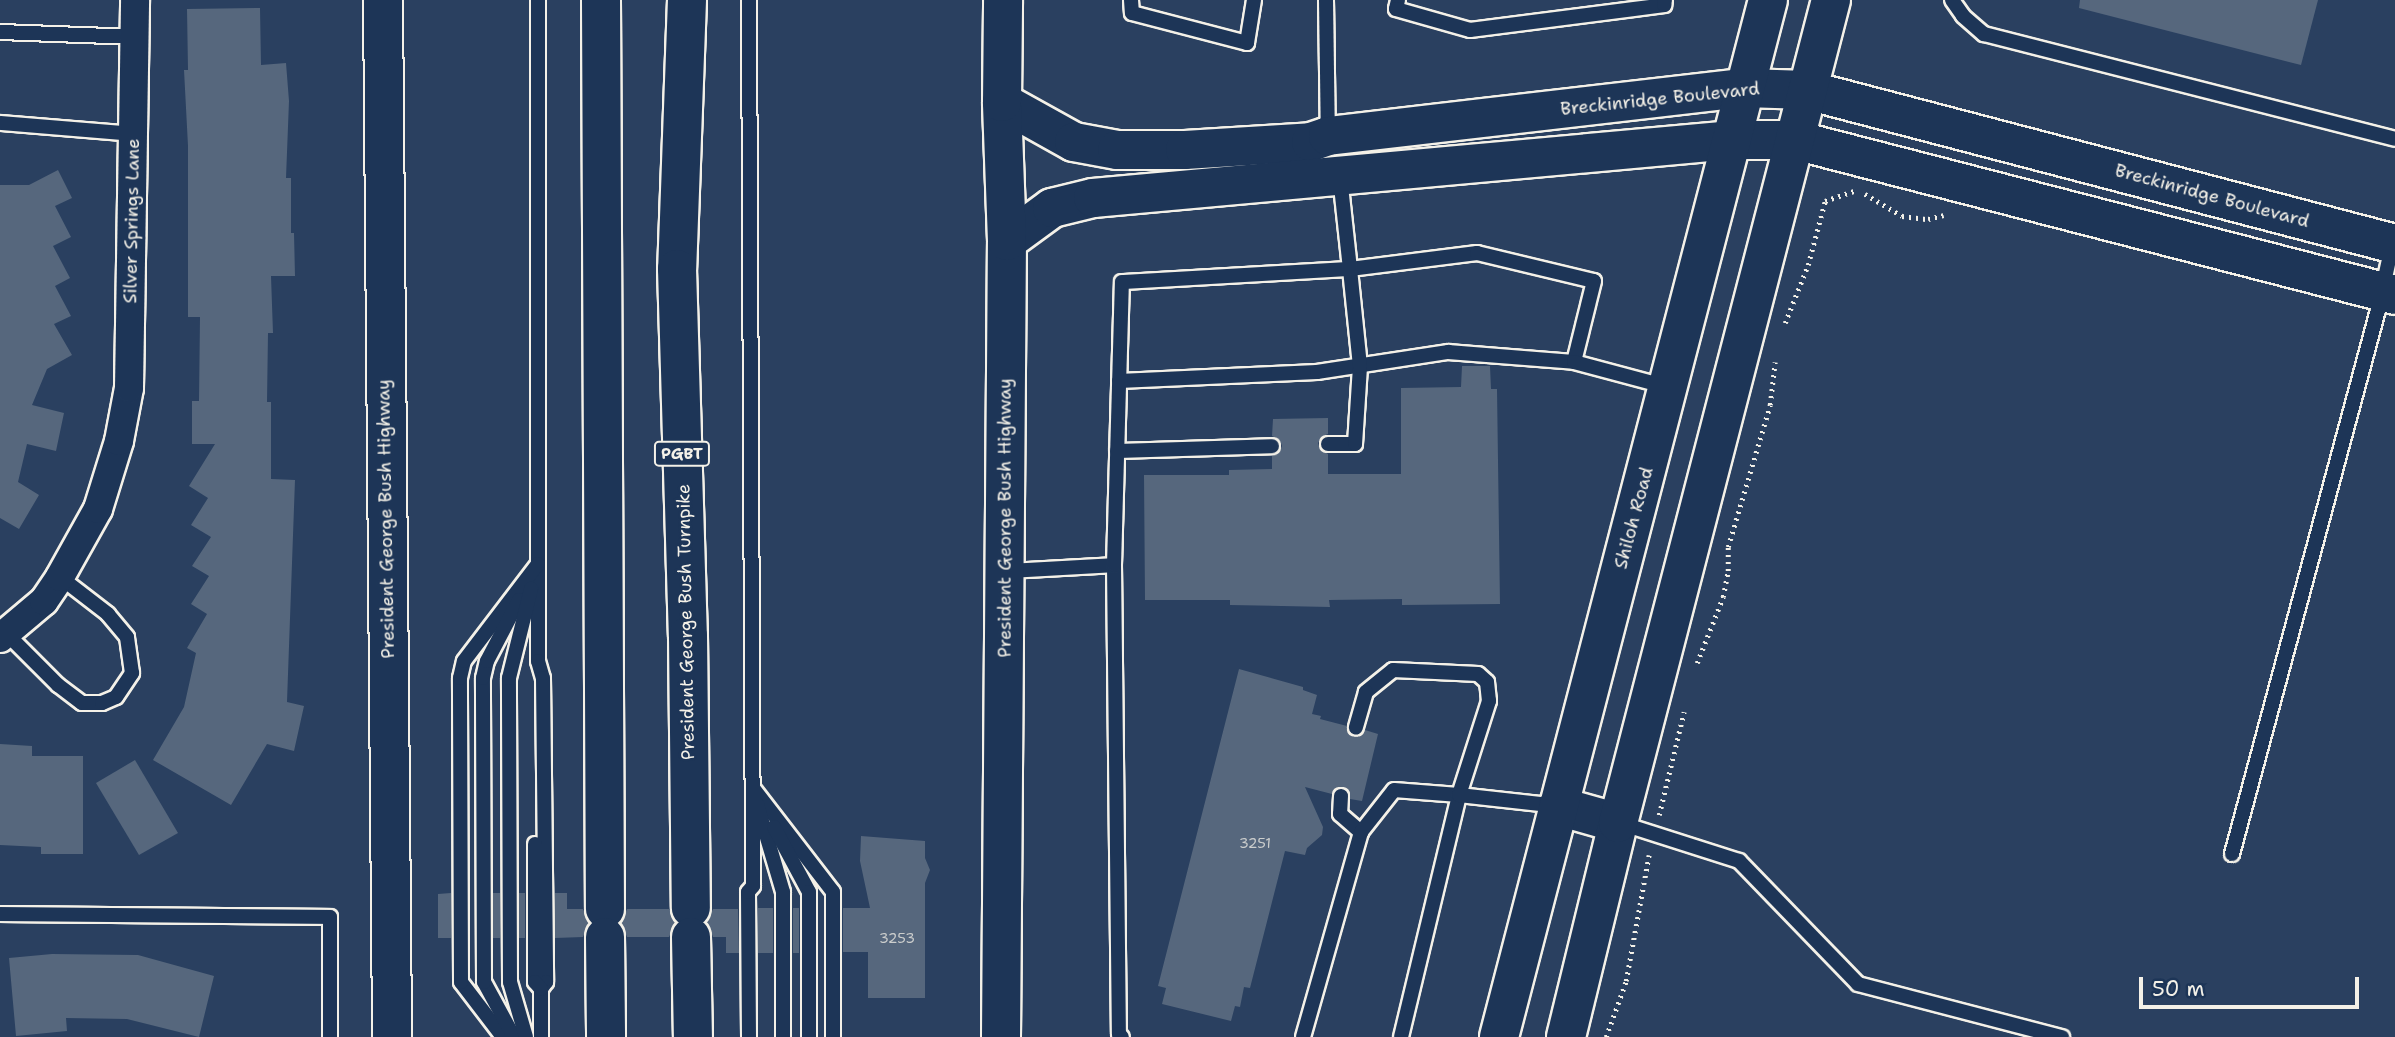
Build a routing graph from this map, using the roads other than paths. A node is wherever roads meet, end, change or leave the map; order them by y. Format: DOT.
graph roads {
  1 [pos="135,0"];
  2 [pos="383,0"];
  3 [pos="538,0"];
  4 [pos="601,0"];
  5 [pos="687,0"];
  6 [pos="749,0"];
  7 [pos="1003,0"];
  8 [pos="1131,0"];
  9 [pos="1254,0"];
  10 [pos="1326,0"];
  11 [pos="1398,0"];
  12 [pos="1584,0"];
  13 [pos="1665,0"];
  14 [pos="1768,0"];
  15 [pos="1831,0"];
  16 [pos="1952,0"];
  17 [pos="1581,16"];
  18 [pos="0,32"];
  19 [pos="135,37"];
  20 [pos="1745,88"];
  21 [pos="1807,90"];
  22 [pos="1002,102"];
  23 [pos="0,123"];
  24 [pos="134,134"];
  25 [pos="1328,136"];
  26 [pos="2395,139"];
  27 [pos="1733,140"];
  28 [pos="1795,140"];
  29 [pos="1339,175"];
  30 [pos="1007,241"];
  31 [pos="2394,241"];
  32 [pos="1350,269"];
  33 [pos="2388,293"];
  34 [pos="1574,362"];
  35 [pos="1360,366"];
  36 [pos="1119,381"];
  37 [pos="1668,387"];
  38 [pos="1328,444"];
  39 [pos="1272,446"];
  40 [pos="1117,451"];
  41 [pos="538,564"];
  42 [pos="1114,565"];
  43 [pos="1005,571"];
  44 [pos="60,577"];
  45 [pos="3,636"];
  46 [pos="1356,728"];
  47 [pos="753,788"];
  48 [pos="1459,795"];
  49 [pos="1341,796"];
  50 [pos="1558,806"];
  51 [pos="1618,822"];
  52 [pos="1362,832"];
  53 [pos="2232,854"];
  54 [pos="753,886"];
  55 [pos="0,914"];
  56 [pos="1120,1036"];
  57 [pos="330,1037"];
  58 [pos="392,1037"];
  59 [pos="503,1037"];
  60 [pos="514,1037"];
  61 [pos="526,1037"];
  62 [pos="541,1037"];
  63 [pos="606,1037"];
  64 [pos="693,1037"];
  65 [pos="749,1037"];
  66 [pos="758,1037"];
  67 [pos="783,1037"];
  68 [pos="809,1037"];
  69 [pos="833,1037"];
  70 [pos="1001,1037"];
  71 [pos="1303,1037"];
  72 [pos="1401,1037"];
  73 [pos="1499,1037"];
  74 [pos="1566,1037"];
  75 [pos="2062,1037"];
  1 -- 19 [label="street, Silver Springs Lane"];
  2 -- 58 [label="main road, President George Bush Highway"];
  3 -- 41 [label="lane"];
  4 -- 63 [label="main road"];
  5 -- 64 [label="main road, President George Bush Turnpike / PGBT"];
  6 -- 47 [label="lane"];
  7 -- 22 [label="main road, President George Bush Highway"];
  8 -- 9 [label="lane"];
  10 -- 25 [label="lane"];
  11 -- 17 [label="lane"];
  12 -- 17 [label="lane"];
  13 -- 17 [label="lane"];
  14 -- 20 [label="main road, Shiloh Road"];
  15 -- 21 [label="main road"];
  16 -- 26 [label="lane"];
  18 -- 19 [label="lane"];
  19 -- 24 [label="street, Silver Springs Lane"];
  20 -- 21 [label="main road, Breckinridge Boulevard"];
  20 -- 25 [label="main road, Breckinridge Boulevard"];
  20 -- 27 [label="main road, Shiloh Road"];
  21 -- 28 [label="main road"];
  21 -- 31 [label="main road, Breckinridge Boulevard"];
  22 -- 25 [label="main road, Breckinridge Boulevard"];
  22 -- 30 [label="main road, President George Bush Highway"];
  23 -- 24 [label="lane"];
  24 -- 44 [label="street, Silver Springs Lane"];
  25 -- 29 [label="main road"];
  27 -- 28 [label="main road"];
  27 -- 29 [label="main road"];
  27 -- 37 [label="main road, Shiloh Road"];
  28 -- 33 [label="main road"];
  28 -- 51 [label="main road"];
  29 -- 30 [label="main road"];
  29 -- 32 [label="lane"];
  30 -- 43 [label="main road, President George Bush Highway"];
  31 -- 33 [label="lane"];
  32 -- 34 [label="lane"];
  32 -- 35 [label="lane"];
  32 -- 36 [label="lane"];
  33 -- 53 [label="lane"];
  34 -- 35 [label="lane"];
  34 -- 37 [label="lane"];
  35 -- 36 [label="lane"];
  35 -- 38 [label="lane"];
  36 -- 40 [label="lane"];
  37 -- 50 [label="main road, Shiloh Road"];
  39 -- 40 [label="lane"];
  40 -- 42 [label="lane"];
  41 -- 59 [label="lane"];
  41 -- 60 [label="lane"];
  41 -- 61 [label="lane"];
  41 -- 62 [label="lane"];
  42 -- 43 [label="lane"];
  42 -- 56 [label="lane"];
  43 -- 70 [label="main road, President George Bush Highway"];
  44 -- 45 [label="street, Silver Springs Lane"];
  44 -- 45 [label="lane"];
  46 -- 48 [label="lane"];
  47 -- 54 [label="lane"];
  47 -- 67 [label="lane"];
  47 -- 68 [label="lane"];
  47 -- 69 [label="lane"];
  48 -- 50 [label="lane"];
  48 -- 52 [label="lane"];
  48 -- 72 [label="lane"];
  49 -- 52 [label="lane"];
  50 -- 51 [label="main road"];
  50 -- 73 [label="main road, Shiloh Road"];
  51 -- 74 [label="main road"];
  51 -- 75 [label="lane"];
  52 -- 71 [label="lane"];
  54 -- 65 [label="lane"];
  54 -- 66 [label="lane"];
  55 -- 57 [label="lane"];
}
